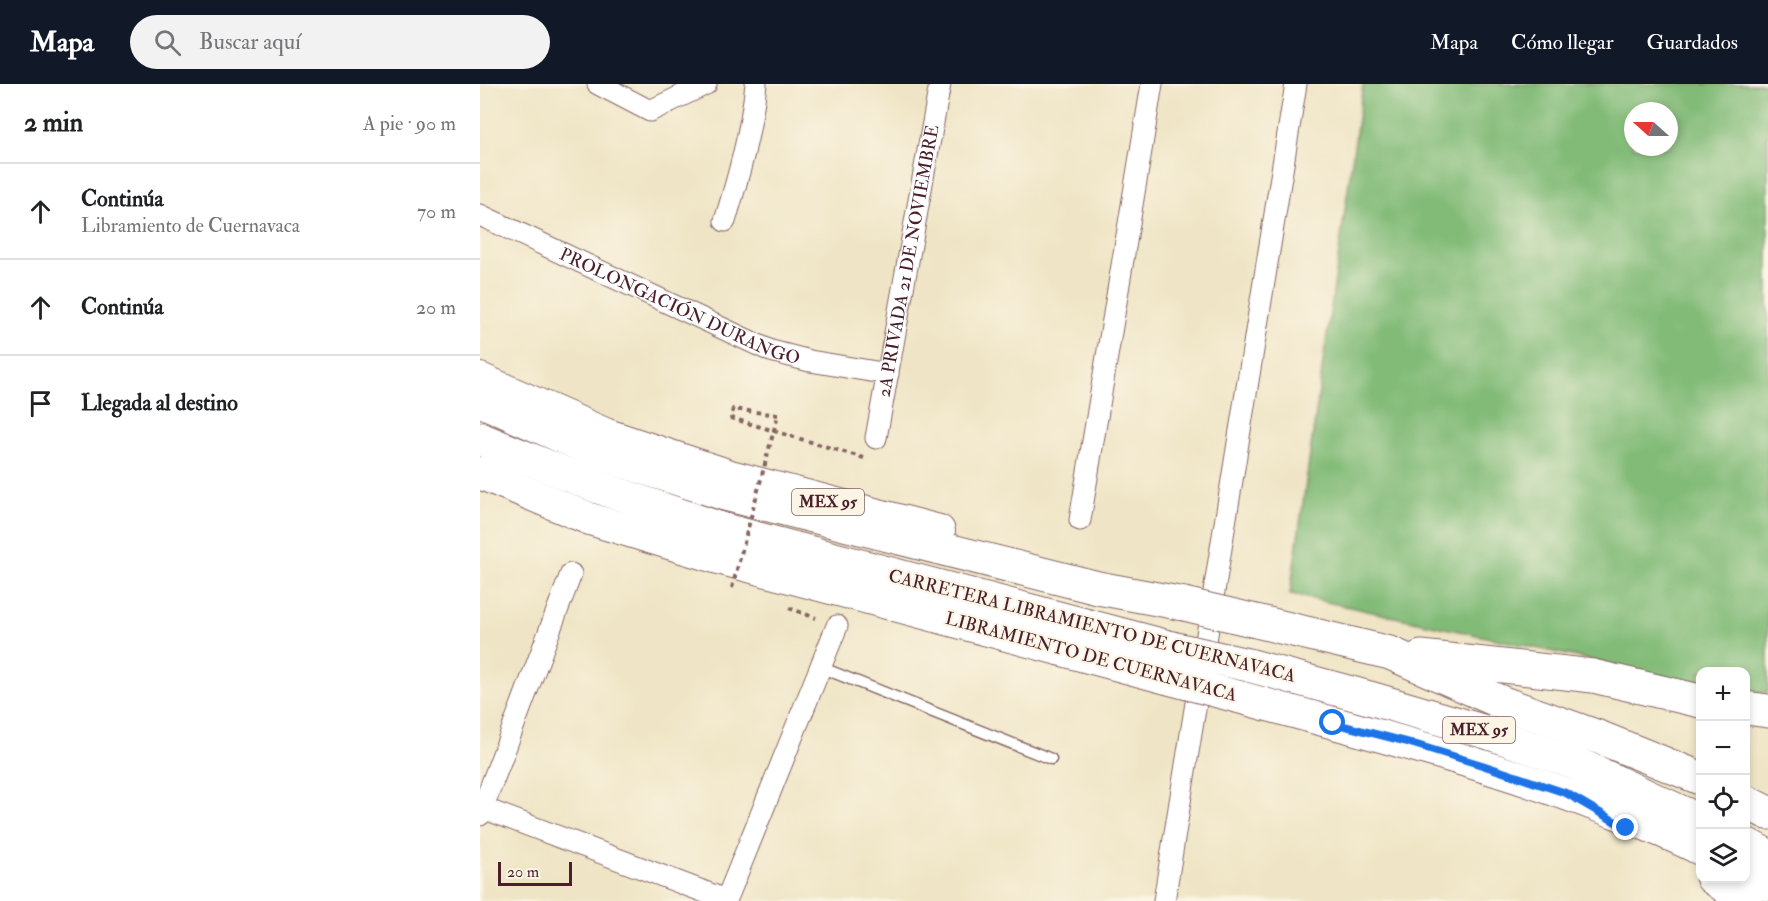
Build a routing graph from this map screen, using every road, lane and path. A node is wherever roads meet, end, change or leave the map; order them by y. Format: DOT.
graph roads {
  1 [pos="598,84"];
  2 [pos="706,84"];
  3 [pos="756,84"];
  4 [pos="940,84"];
  5 [pos="1152,84"];
  6 [pos="1296,84"];
  7 [pos="480,215"];
  8 [pos="725,220"];
  9 [pos="888,374"];
  10 [pos="480,379"];
  11 [pos="480,400"];
  12 [pos="876,438"];
  13 [pos="480,439"];
  14 [pos="480,473"];
  15 [pos="1080,520"];
  16 [pos="571,574"];
  17 [pos="732,588"];
  18 [pos="1184,604"];
  19 [pos="782,605"];
  20 [pos="837,626"];
  21 [pos="1390,653"];
  22 [pos="1169,663"];
  23 [pos="820,667"];
  24 [pos="1696,700"];
  25 [pos="1750,709"];
  26 [pos="1768,711"];
  27 [pos="1051,759"];
  28 [pos="1696,776"];
  29 [pos="1566,793"];
  30 [pos="1750,804"];
  31 [pos="481,810"];
  32 [pos="1768,813"];
  33 [pos="1696,819"];
  34 [pos="1696,846"];
  35 [pos="1750,846"];
  36 [pos="1768,856"];
  37 [pos="1696,868"];
  38 [pos="1750,874"];
  39 [pos="1718,883"];
  40 [pos="1768,885"];
  41 [pos="726,901"];
  42 [pos="1164,901"];
  43 [pos="1746,901"];
  1 -- 2 [label="street"];
  3 -- 8 [label="street"];
  4 -- 9 [label="street, 2A PRIVADA 21 DE NOVIEMBRE"];
  5 -- 15 [label="street"];
  6 -- 42 [label="street"];
  7 -- 9 [label="street, PROLONGACIÓN DURANGO"];
  9 -- 12 [label="street, 2A PRIVADA 21 DE NOVIEMBRE"];
  10 -- 18 [label="main road, MEX 95"];
  11 -- 18 [label="highway, MEX 95"];
  12 -- 17 [label="path, bridge"];
  13 -- 22 [label="highway, CARRETERA LIBRAMIENTO DE CUERNAVACA / MEX 95"];
  14 -- 22 [label="main road, LIBRAMIENTO DE CUERNAVACA / MEX 95"];
  16 -- 31 [label="street"];
  18 -- 21 [label="highway, MEX 95, bridge"];
  19 -- 20 [label="path"];
  20 -- 23 [label="street"];
  21 -- 24 [label="highway"];
  21 -- 28 [label="highway, MEX 95"];
  22 -- 29 [label="main road, LIBRAMIENTO DE CUERNAVACA / MEX 95, bridge"];
  22 -- 33 [label="highway, CARRETERA LIBRAMIENTO DE CUERNAVACA / MEX 95, bridge"];
  23 -- 27 [label="lane"];
  23 -- 41 [label="street"];
  25 -- 26 [label="highway"];
  29 -- 34 [label="main road, LIBRAMIENTO DE CUERNAVACA / MEX 95"];
  29 -- 37 [label="main road"];
  30 -- 32 [label="highway"];
  31 -- 41 [label="street"];
  35 -- 36 [label="highway"];
  38 -- 40 [label="main road"];
  39 -- 43 [label="main road"];
}
